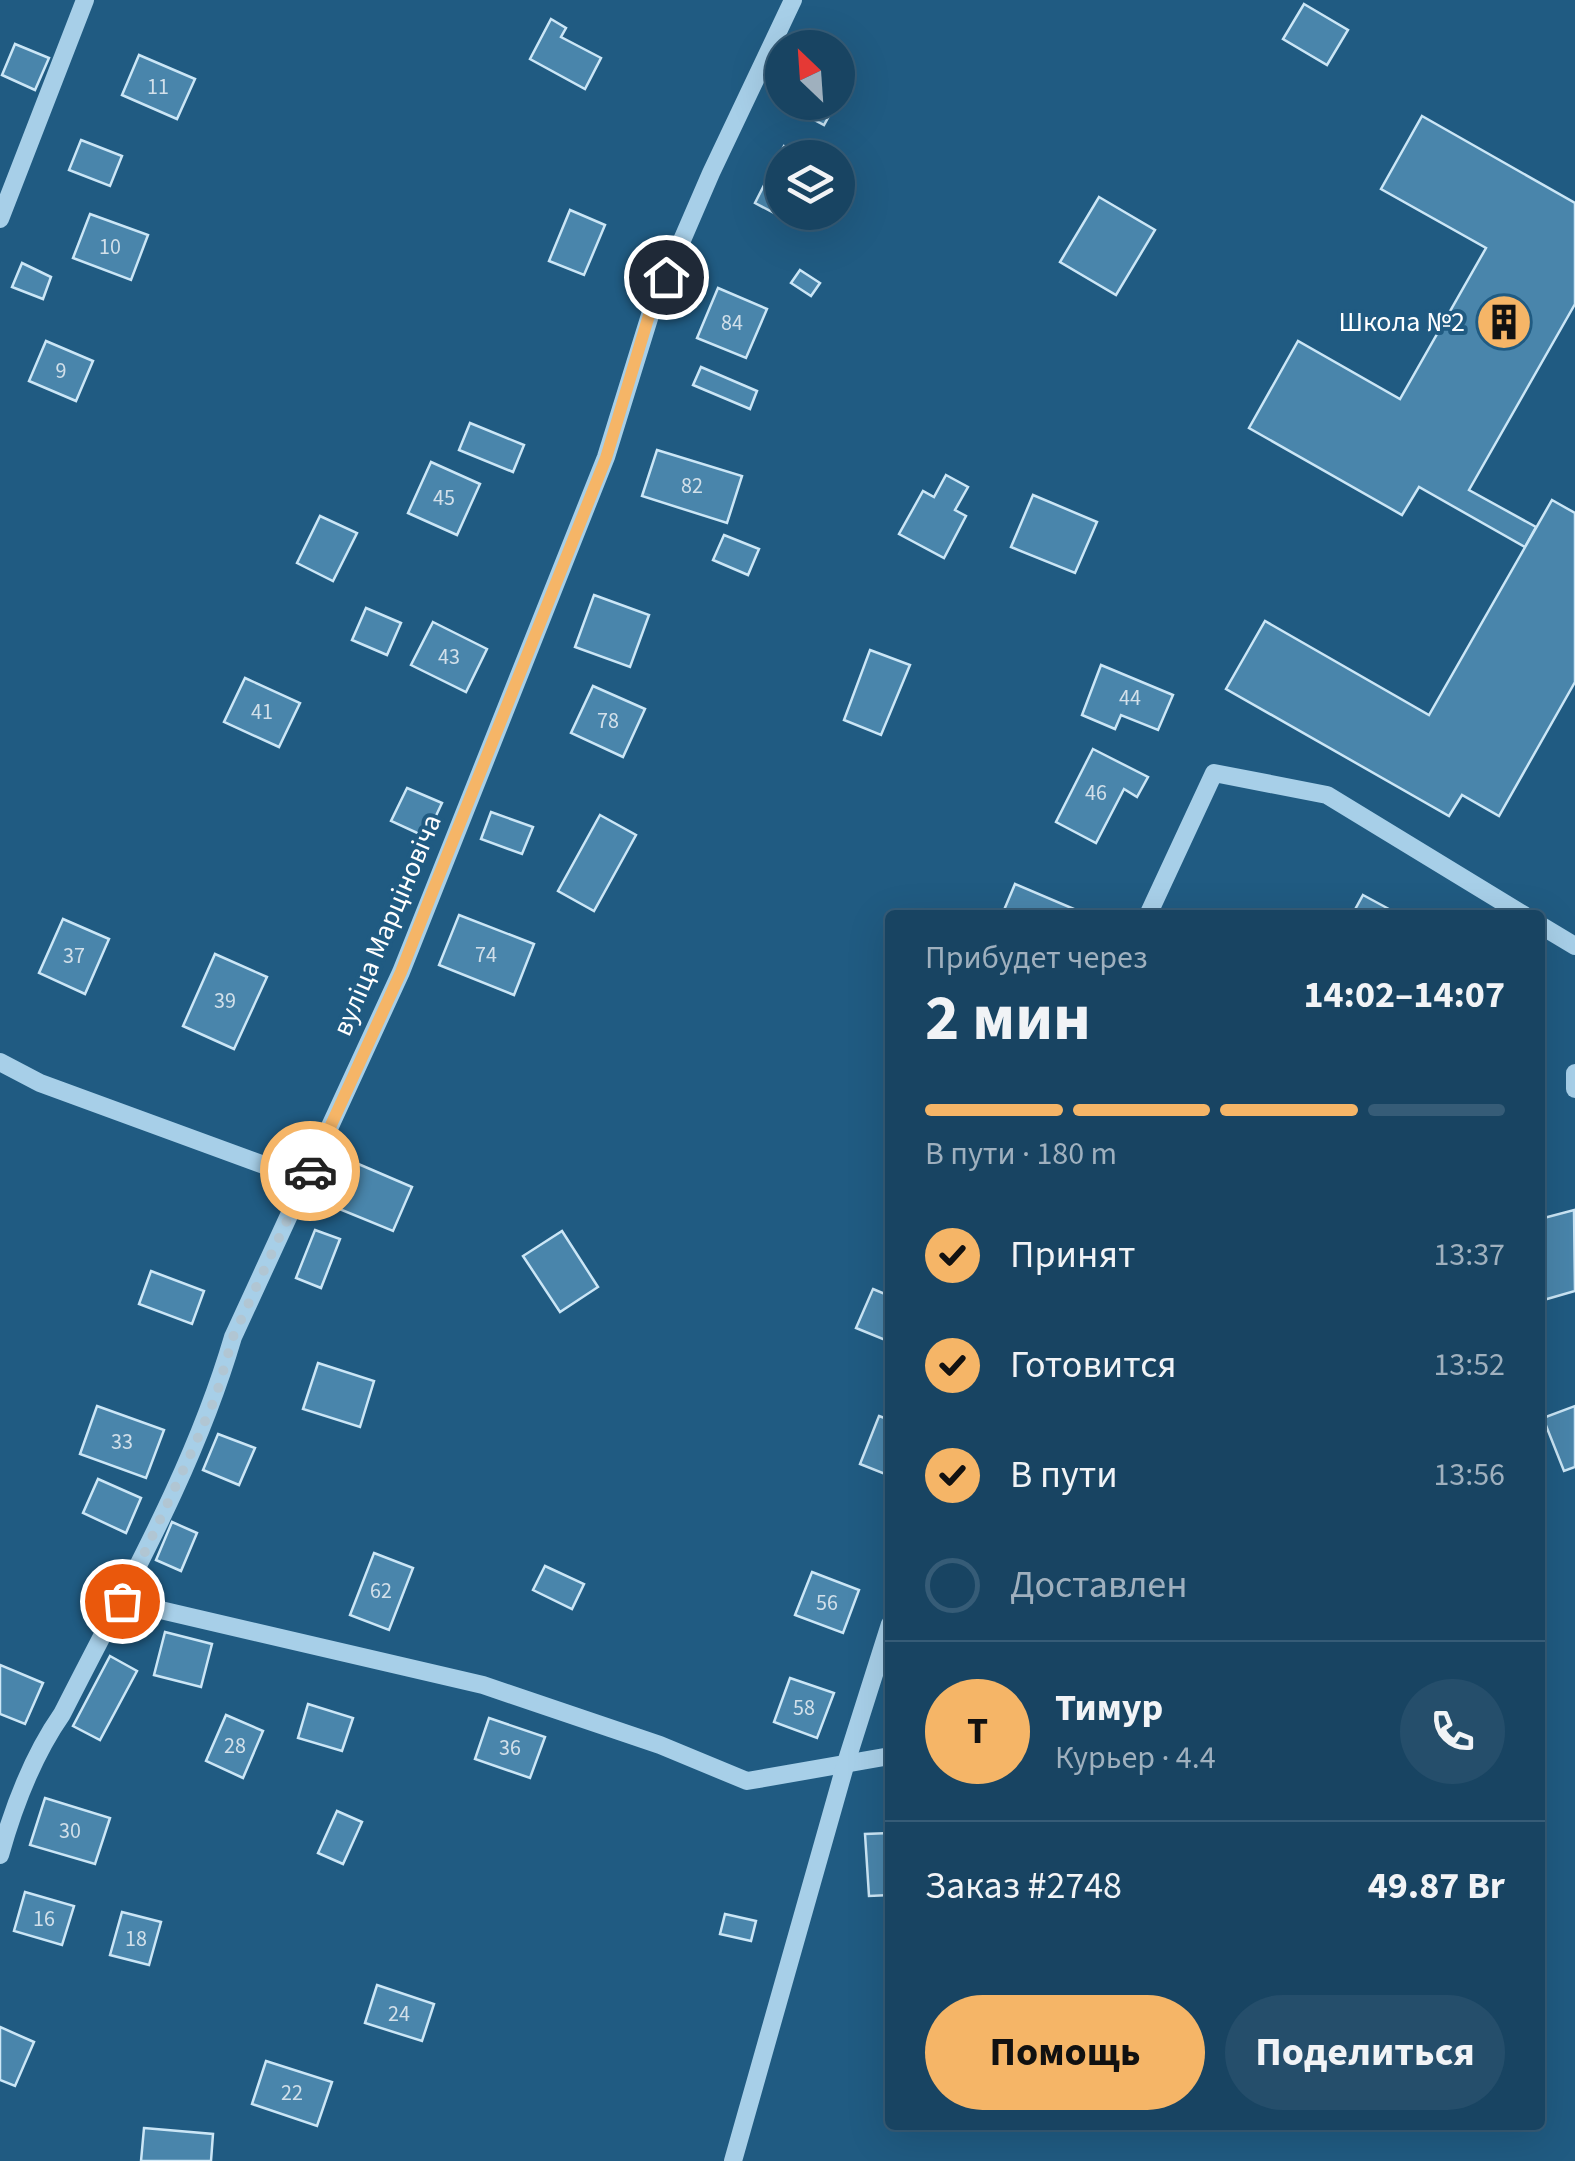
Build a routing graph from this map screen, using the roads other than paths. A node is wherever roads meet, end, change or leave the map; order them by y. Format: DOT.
graph roads {
  1 [pos="85,0"];
  2 [pos="793,0"];
  3 [pos="0,218"];
  4 [pos="1150,910"];
  5 [pos="1516,910"];
  6 [pos="1545,928"];
  7 [pos="1575,946"];
  8 [pos="0,1062"];
  9 [pos="1575,1073"];
  10 [pos="1575,1090"];
  11 [pos="305,1180"];
  12 [pos="122,1601"];
  13 [pos="885,1640"];
  14 [pos="885,1757"];
  15 [pos="845,1766"];
  16 [pos="0,1855"];
  17 [pos="732,2161"];
  1 -- 3 [label="street"];
  2 -- 11 [label="street, вуліца Марціновіча"];
  4 -- 5 [label="street"];
  6 -- 7 [label="street"];
  8 -- 11 [label="street"];
  9 -- 10 [label="street"];
  11 -- 12 [label="street, вуліца Марціновіча"];
  12 -- 15 [label="street"];
  12 -- 16 [label="street, вуліца Марціновіча"];
  13 -- 15 [label="street"];
  14 -- 15 [label="street"];
  15 -- 17 [label="street"];
}
